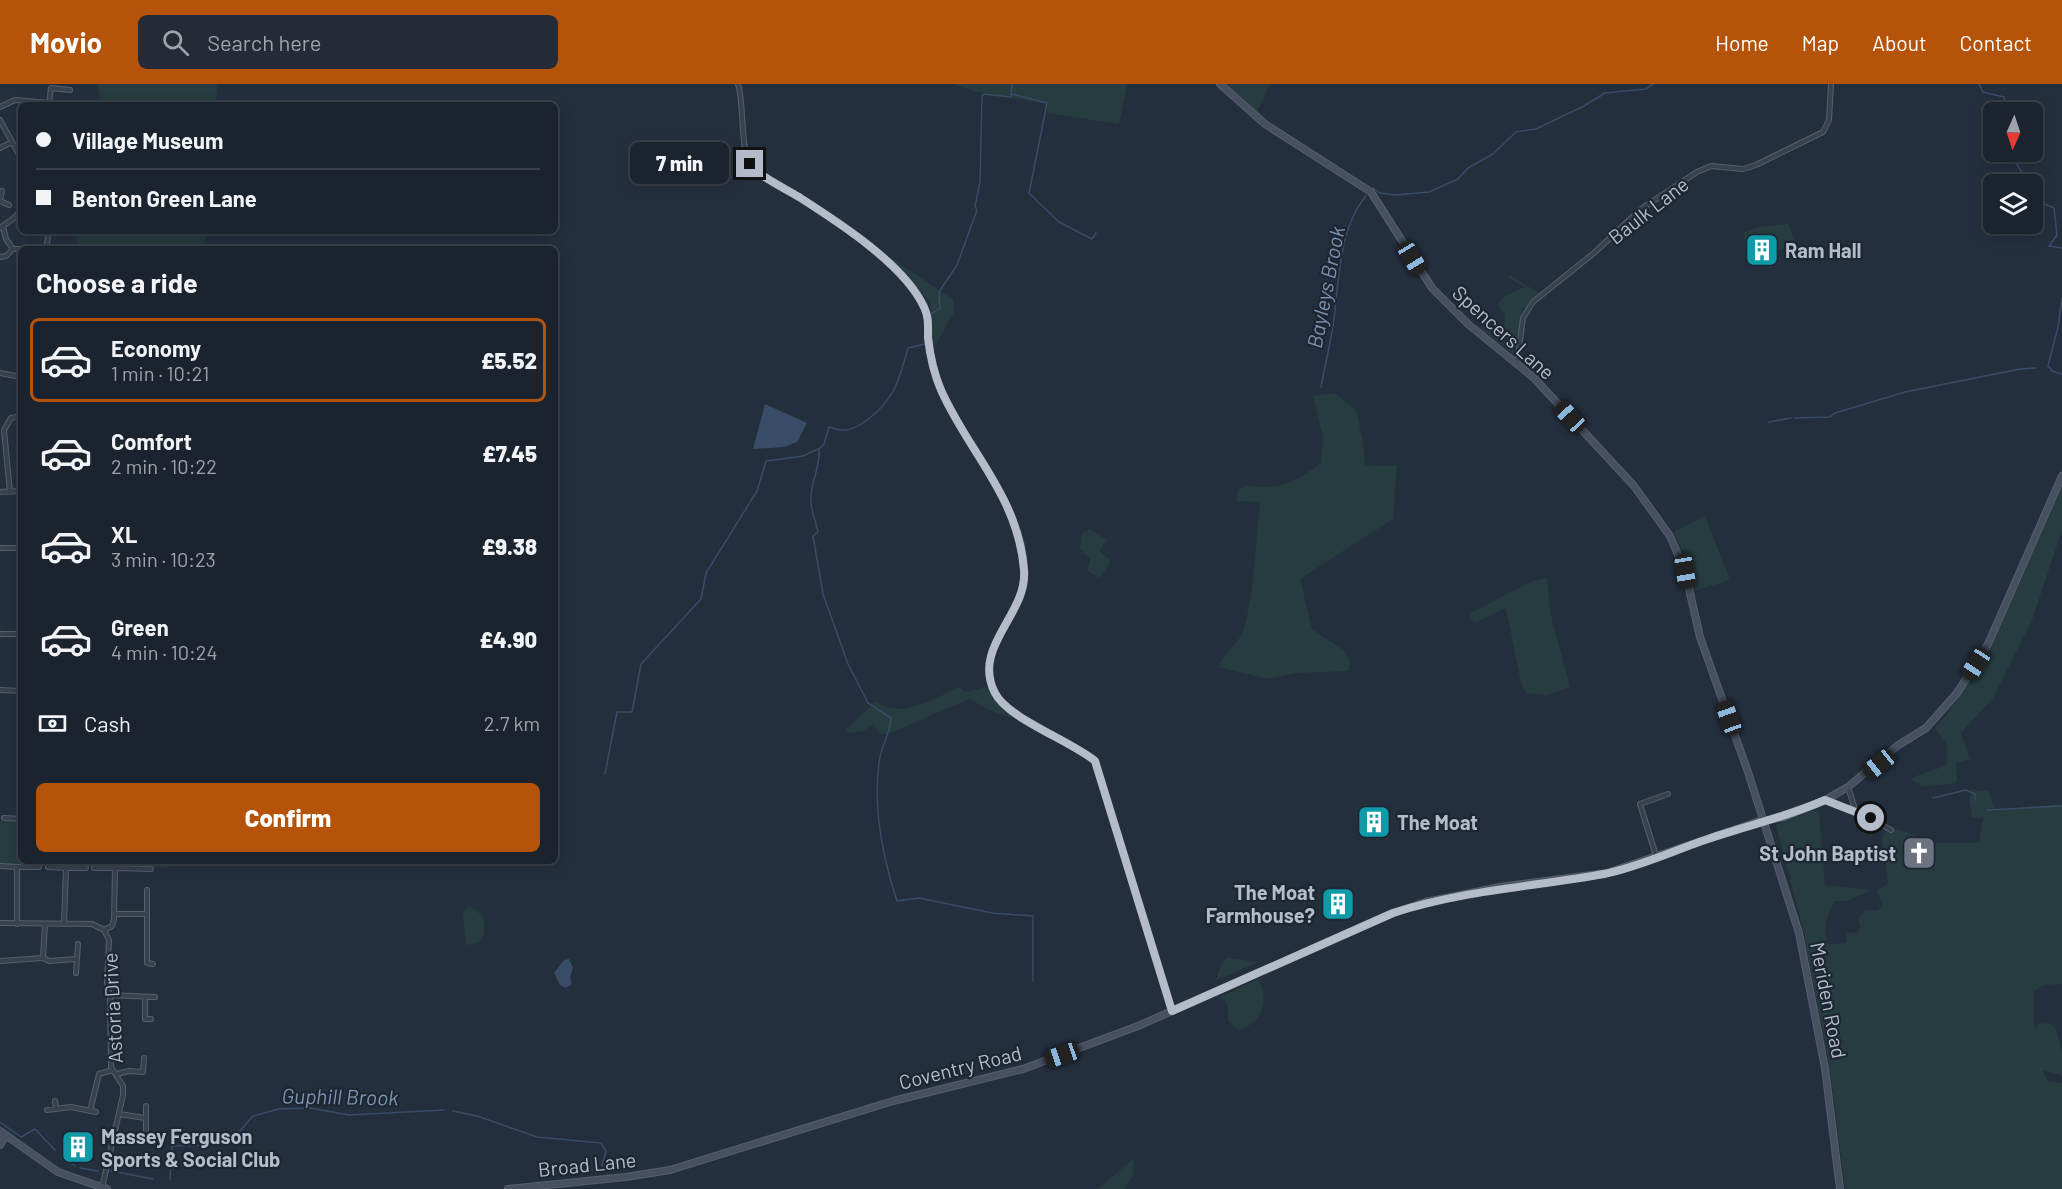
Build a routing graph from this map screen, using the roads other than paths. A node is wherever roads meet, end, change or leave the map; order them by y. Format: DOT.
graph roads {
  1 [pos="738,84"];
  2 [pos="1220,84"];
  3 [pos="1831,84"];
  4 [pos="70,90"];
  5 [pos="32,102"];
  6 [pos="49,102"];
  7 [pos="0,107"];
  8 [pos="0,120"];
  9 [pos="12,142"];
  10 [pos="0,148"];
  11 [pos="18,153"];
  12 [pos="2,191"];
  13 [pos="0,201"];
  14 [pos="9,205"];
  15 [pos="18,213"];
  16 [pos="1,227"];
  17 [pos="13,249"];
  18 [pos="18,249"];
  19 [pos="0,257"];
  20 [pos="1517,363"];
  21 [pos="0,373"];
  22 [pos="18,376"];
  23 [pos="18,417"];
  24 [pos="2062,476"];
  25 [pos="18,491"];
  26 [pos="0,492"];
  27 [pos="10,492"];
  28 [pos="0,548"];
  29 [pos="18,548"];
  30 [pos="0,634"];
  31 [pos="18,634"];
  32 [pos="0,690"];
  33 [pos="18,691"];
  34 [pos="1848,787"];
  35 [pos="1668,794"];
  36 [pos="1825,800"];
  37 [pos="1855,810"];
  38 [pos="3,818"];
  39 [pos="18,819"];
  40 [pos="1764,821"];
  41 [pos="1891,830"];
  42 [pos="1656,856"];
  43 [pos="0,866"];
  44 [pos="17,867"];
  45 [pos="39,867"];
  46 [pos="48,867"];
  47 [pos="66,868"];
  48 [pos="86,868"];
  49 [pos="94,868"];
  50 [pos="115,868"];
  51 [pos="151,869"];
  52 [pos="147,890"];
  53 [pos="114,914"];
  54 [pos="147,914"];
  55 [pos="0,923"];
  56 [pos="17,924"];
  57 [pos="45,924"];
  58 [pos="64,924"];
  59 [pos="104,930"];
  60 [pos="78,944"];
  61 [pos="43,957"];
  62 [pos="76,959"];
  63 [pos="0,961"];
  64 [pos="147,963"];
  65 [pos="153,963"];
  66 [pos="140,964"];
  67 [pos="76,973"];
  68 [pos="110,995"];
  69 [pos="145,997"];
  70 [pos="155,997"];
  71 [pos="1172,1011"];
  72 [pos="138,1019"];
  73 [pos="145,1019"];
  74 [pos="151,1019"];
  75 [pos="144,1058"];
  76 [pos="112,1070"];
  77 [pos="117,1074"];
  78 [pos="55,1101"];
  79 [pos="146,1106"];
  80 [pos="56,1108"];
  81 [pos="47,1110"];
  82 [pos="90,1110"];
  83 [pos="96,1112"];
  84 [pos="118,1114"];
  85 [pos="145,1118"];
  86 [pos="3,1133"];
  87 [pos="152,1134"];
  88 [pos="0,1144"];
  89 [pos="670,1170"];
  90 [pos="105,1188"];
  91 [pos="508,1189"];
  92 [pos="1840,1189"];
  1 -- 71 [label="street"];
  2 -- 20 [label="street, Spencers Lane"];
  3 -- 20 [label="street, Baulk Lane"];
  4 -- 6 [label="street"];
  5 -- 7 [label="street"];
  8 -- 9 [label="street"];
  9 -- 10 [label="street"];
  9 -- 11 [label="street"];
  12 -- 13 [label="street"];
  13 -- 14 [label="street"];
  15 -- 16 [label="street"];
  16 -- 17 [label="street"];
  17 -- 18 [label="street"];
  17 -- 19 [label="street"];
  20 -- 40 [label="street, Spencers Lane"];
  21 -- 22 [label="street"];
  23 -- 27 [label="street"];
  24 -- 34 [label="street, Coventry Road"];
  25 -- 27 [label="street"];
  26 -- 27 [label="street"];
  28 -- 29 [label="street"];
  30 -- 31 [label="street"];
  32 -- 33 [label="street"];
  34 -- 36 [label="street, Coventry Road"];
  34 -- 37 [label="street"];
  35 -- 42 [label="street"];
  36 -- 37 [label="street"];
  36 -- 40 [label="street, Coventry Road"];
  37 -- 41 [label="street"];
  38 -- 39 [label="street"];
  40 -- 42 [label="street, Coventry Road"];
  40 -- 92 [label="street, Meriden Road"];
  42 -- 71 [label="street, Coventry Road"];
  43 -- 44 [label="street"];
  44 -- 45 [label="street"];
  44 -- 56 [label="street"];
  46 -- 47 [label="street"];
  47 -- 48 [label="street"];
  47 -- 58 [label="street"];
  49 -- 50 [label="street"];
  50 -- 51 [label="street"];
  50 -- 53 [label="street"];
  52 -- 54 [label="street"];
  53 -- 54 [label="street"];
  53 -- 59 [label="street"];
  54 -- 64 [label="street"];
  55 -- 56 [label="street, Astoria Drive"];
  56 -- 57 [label="street, Astoria Drive"];
  57 -- 58 [label="street, Astoria Drive"];
  57 -- 61 [label="street"];
  58 -- 59 [label="street, Astoria Drive"];
  59 -- 68 [label="street, Astoria Drive"];
  60 -- 62 [label="street"];
  61 -- 62 [label="street"];
  61 -- 63 [label="street"];
  62 -- 67 [label="street"];
  64 -- 65 [label="street"];
  64 -- 66 [label="street"];
  68 -- 69 [label="street"];
  68 -- 76 [label="street, Astoria Drive"];
  69 -- 70 [label="street"];
  69 -- 73 [label="street"];
  71 -- 89 [label="street, Coventry Road"];
  72 -- 73 [label="street"];
  73 -- 74 [label="street"];
  75 -- 77 [label="street"];
  76 -- 77 [label="street, Astoria Drive"];
  76 -- 82 [label="street"];
  77 -- 84 [label="street, Astoria Drive"];
  78 -- 80 [label="street"];
  79 -- 85 [label="street"];
  80 -- 81 [label="street"];
  80 -- 82 [label="street"];
  82 -- 83 [label="street"];
  84 -- 85 [label="street"];
  84 -- 90 [label="street, Astoria Drive"];
  85 -- 87 [label="street"];
  86 -- 88 [label="street"];
  86 -- 90 [label="street"];
  89 -- 91 [label="street, Broad Lane"];
}
